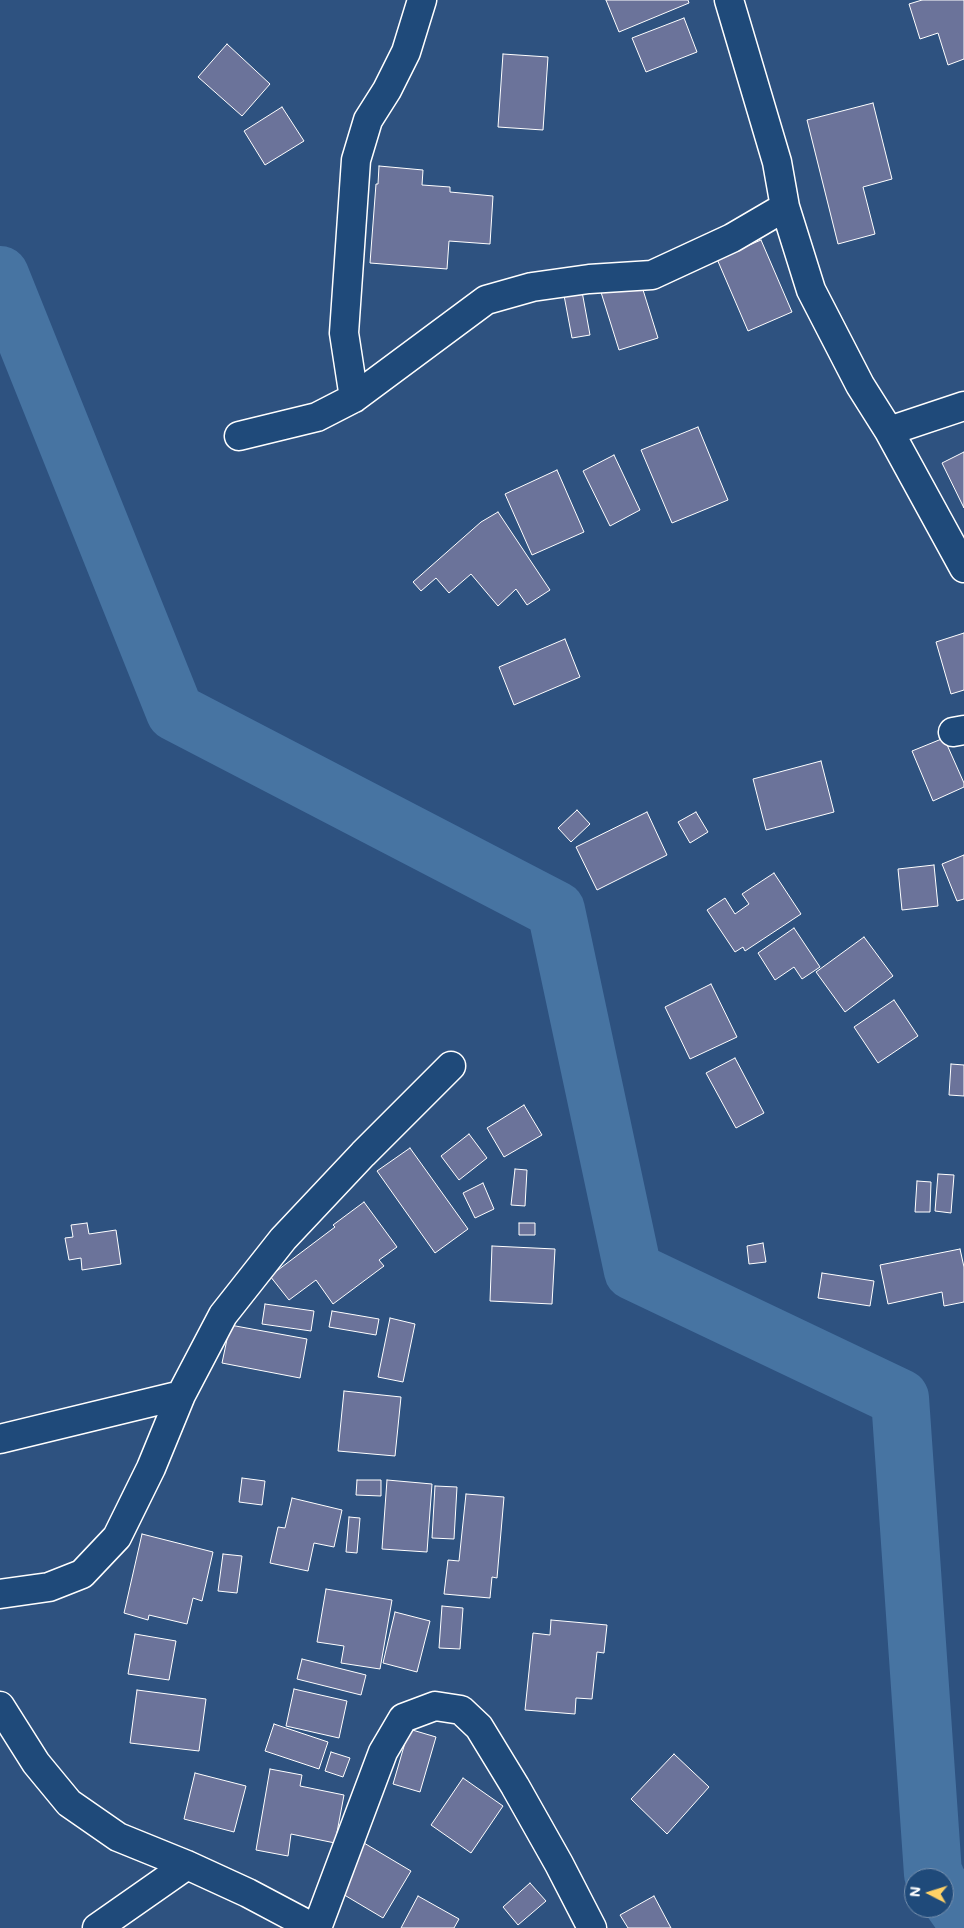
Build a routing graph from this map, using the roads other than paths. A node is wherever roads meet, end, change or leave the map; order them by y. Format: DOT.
graph roads {
  1 [pos="422,0"];
  2 [pos="729,0"];
  3 [pos="785,207"];
  4 [pos="354,398"];
  5 [pos="964,406"];
  6 [pos="889,431"];
  7 [pos="238,436"];
  8 [pos="964,568"];
  9 [pos="451,1066"];
  10 [pos="182,1395"];
  11 [pos="0,1439"];
  12 [pos="2,1592"];
  13 [pos="0,1706"];
  14 [pos="187,1865"];
  15 [pos="97,1928"];
  16 [pos="316,1928"];
  17 [pos="592,1928"];
  1 -- 4 [label="street"];
  2 -- 3 [label="street"];
  3 -- 4 [label="street"];
  3 -- 6 [label="street"];
  4 -- 7 [label="street"];
  5 -- 6 [label="street"];
  6 -- 8 [label="street"];
  9 -- 10 [label="street"];
  10 -- 11 [label="street"];
  10 -- 12 [label="street"];
  13 -- 14 [label="street"];
  14 -- 15 [label="street"];
  14 -- 16 [label="street"];
  16 -- 17 [label="street"];
}
